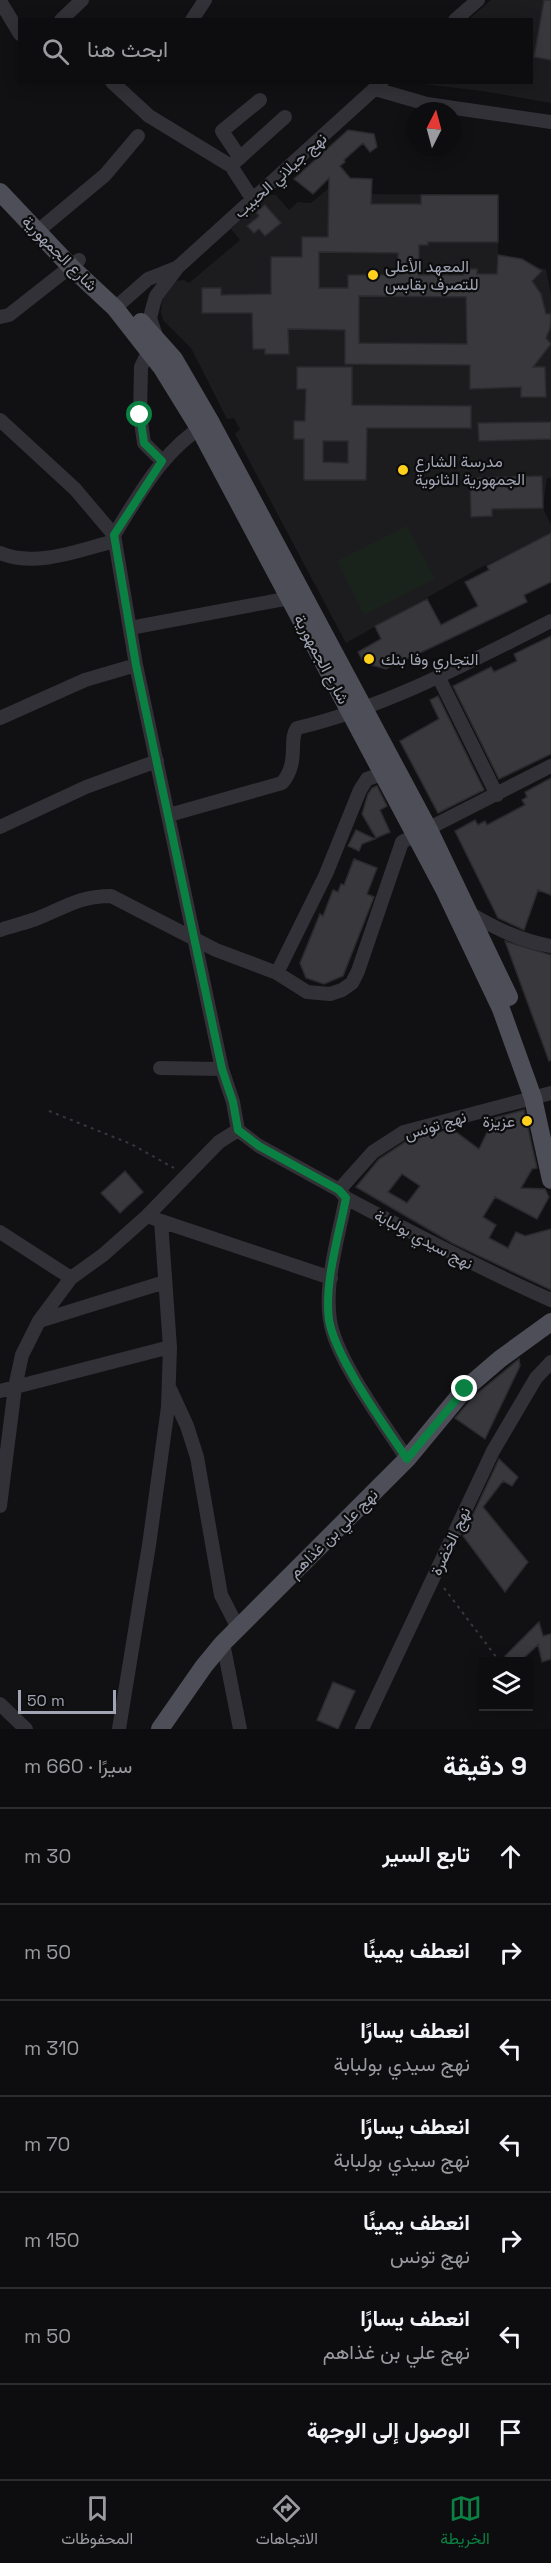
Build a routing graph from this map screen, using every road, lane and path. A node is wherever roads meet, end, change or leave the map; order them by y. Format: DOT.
graph roads {
  1 [pos="82,0"];
  2 [pos="205,0"];
  3 [pos="0,2"];
  4 [pos="468,3"];
  5 [pos="63,18"];
  6 [pos="193,18"];
  7 [pos="457,18"];
  8 [pos="18,31"];
  9 [pos="114,84"];
  10 [pos="379,86"];
  11 [pos="260,100"];
  12 [pos="285,117"];
  13 [pos="551,122"];
  14 [pos="138,136"];
  15 [pos="236,162"];
  16 [pos="0,178"];
  17 [pos="0,192"];
  18 [pos="253,200"];
  19 [pos="45,225"];
  20 [pos="75,263"];
  21 [pos="178,267"];
  22 [pos="119,304"];
  23 [pos="0,317"];
  24 [pos="154,347"];
  25 [pos="0,420"];
  26 [pos="204,424"];
  27 [pos="162,461"];
  28 [pos="114,538"];
  29 [pos="0,553"];
  30 [pos="290,598"];
  31 [pos="551,621"];
  32 [pos="130,628"];
  33 [pos="136,665"];
  34 [pos="438,676"];
  35 [pos="357,710"];
  36 [pos="0,718"];
  37 [pos="157,761"];
  38 [pos="551,766"];
  39 [pos="382,774"];
  40 [pos="497,795"];
  41 [pos="170,815"];
  42 [pos="0,827"];
  43 [pos="422,833"];
  44 [pos="469,913"];
  45 [pos="0,930"];
  46 [pos="195,939"];
  47 [pos="551,946"];
  48 [pos="277,973"];
  49 [pos="160,1068"];
  50 [pos="222,1069"];
  51 [pos="542,1096"];
  52 [pos="49,1111"];
  53 [pos="551,1127"];
  54 [pos="238,1130"];
  55 [pos="187,1175"];
  56 [pos="551,1180"];
  57 [pos="343,1194"];
  58 [pos="147,1216"];
  59 [pos="161,1221"];
  60 [pos="0,1232"];
  61 [pos="71,1278"];
  62 [pos="331,1278"];
  63 [pos="165,1282"];
  64 [pos="551,1300"];
  65 [pos="39,1321"];
  66 [pos="551,1322"];
  67 [pos="551,1338"];
  68 [pos="170,1347"];
  69 [pos="517,1348"];
  70 [pos="551,1362"];
  71 [pos="170,1387"];
  72 [pos="6,1389"];
  73 [pos="407,1459"];
  74 [pos="0,1506"];
  75 [pos="434,1576"];
  76 [pos="238,1628"];
  77 [pos="223,1643"];
  78 [pos="496,1657"];
  79 [pos="0,1704"];
  80 [pos="362,1728"];
  81 [pos="26,1729"];
  82 [pos="119,1729"];
  83 [pos="160,1729"];
  84 [pos="240,1729"];
  1 -- 5 [label="street"];
  2 -- 6 [label="street"];
  3 -- 8 [label="street"];
  4 -- 7 [label="street"];
  9 -- 15 [label="street"];
  10 -- 13 [label="street"];
  10 -- 18 [label="street, نهج جيلاني الحبيب"];
  11 -- 15 [label="street"];
  12 -- 15 [label="street"];
  14 -- 19 [label="street"];
  15 -- 18 [label="street"];
  16 -- 19 [label="main road, شارع الجمهورية"];
  17 -- 20 [label="main road, شارع الجمهورية"];
  18 -- 21 [label="street, نهج جيلاني الحبيب"];
  19 -- 20 [label="main road, شارع الجمهورية"];
  20 -- 22 [label="main road, شارع الجمهورية"];
  20 -- 23 [label="street"];
  21 -- 22 [label="street, نهج جيلاني الحبيب"];
  21 -- 24 [label="street, نهج جيلاني الحبيب"];
  22 -- 24 [label="main road, شارع الجمهورية"];
  24 -- 26 [label="main road, شارع الجمهورية"];
  24 -- 27 [label="street"];
  25 -- 28 [label="street"];
  26 -- 27 [label="street"];
  26 -- 30 [label="main road, شارع الجمهورية"];
  26 -- 35 [label="main road, شارع الجمهورية"];
  27 -- 28 [label="street"];
  28 -- 29 [label="street"];
  28 -- 32 [label="street"];
  30 -- 32 [label="street"];
  30 -- 35 [label="main road, شارع الجمهورية"];
  31 -- 34 [label="street"];
  32 -- 33 [label="street"];
  33 -- 36 [label="street"];
  33 -- 37 [label="street"];
  34 -- 35 [label="street"];
  34 -- 40 [label="street"];
  35 -- 39 [label="main road, شارع الجمهورية"];
  35 -- 41 [label="street"];
  35 -- 43 [label="main road, شارع الجمهورية"];
  37 -- 41 [label="street"];
  37 -- 42 [label="street"];
  38 -- 40 [label="street"];
  39 -- 43 [label="main road, شارع الجمهورية"];
  39 -- 48 [label="street"];
  40 -- 43 [label="street"];
  41 -- 46 [label="street"];
  43 -- 44 [label="main road, شارع الجمهورية"];
  43 -- 48 [label="street"];
  43 -- 51 [label="main road, شارع الجمهورية"];
  44 -- 47 [label="street"];
  44 -- 51 [label="main road, شارع الجمهورية"];
  45 -- 46 [label="street"];
  46 -- 48 [label="street"];
  46 -- 50 [label="street"];
  49 -- 50 [label="street"];
  50 -- 54 [label="street"];
  51 -- 53 [label="main road, شارع الجمهورية"];
  51 -- 56 [label="main road, شارع الجمهورية"];
  51 -- 57 [label="street, نهج تونس"];
  52 -- 55 [label="path"];
  54 -- 55 [label="street"];
  54 -- 57 [label="street, نهج سيدي بولبابة"];
  55 -- 58 [label="street"];
  57 -- 62 [label="street"];
  57 -- 64 [label="street, نهج سيدي بولبابة"];
  58 -- 59 [label="street"];
  58 -- 61 [label="street"];
  59 -- 62 [label="street"];
  59 -- 63 [label="street"];
  60 -- 61 [label="street"];
  61 -- 65 [label="street"];
  62 -- 73 [label="street"];
  63 -- 65 [label="street"];
  63 -- 68 [label="street"];
  65 -- 72 [label="street"];
  66 -- 69 [label="main road, نهج علي بن غذاهم"];
  67 -- 69 [label="main road, نهج علي بن غذاهم"];
  68 -- 71 [label="street"];
  68 -- 72 [label="street"];
  69 -- 73 [label="main road, نهج علي بن غذاهم"];
  70 -- 75 [label="street, نهج الخضرة"];
  71 -- 76 [label="street"];
  71 -- 82 [label="street"];
  72 -- 74 [label="street"];
  73 -- 76 [label="main road, نهج علي بن غذاهم"];
  75 -- 78 [label="path"];
  75 -- 80 [label="street, نهج الخضرة"];
  76 -- 77 [label="main road, نهج علي بن غذاهم"];
  77 -- 83 [label="main road, نهج علي بن غذاهم"];
  77 -- 84 [label="street"];
  79 -- 81 [label="street"];
}
